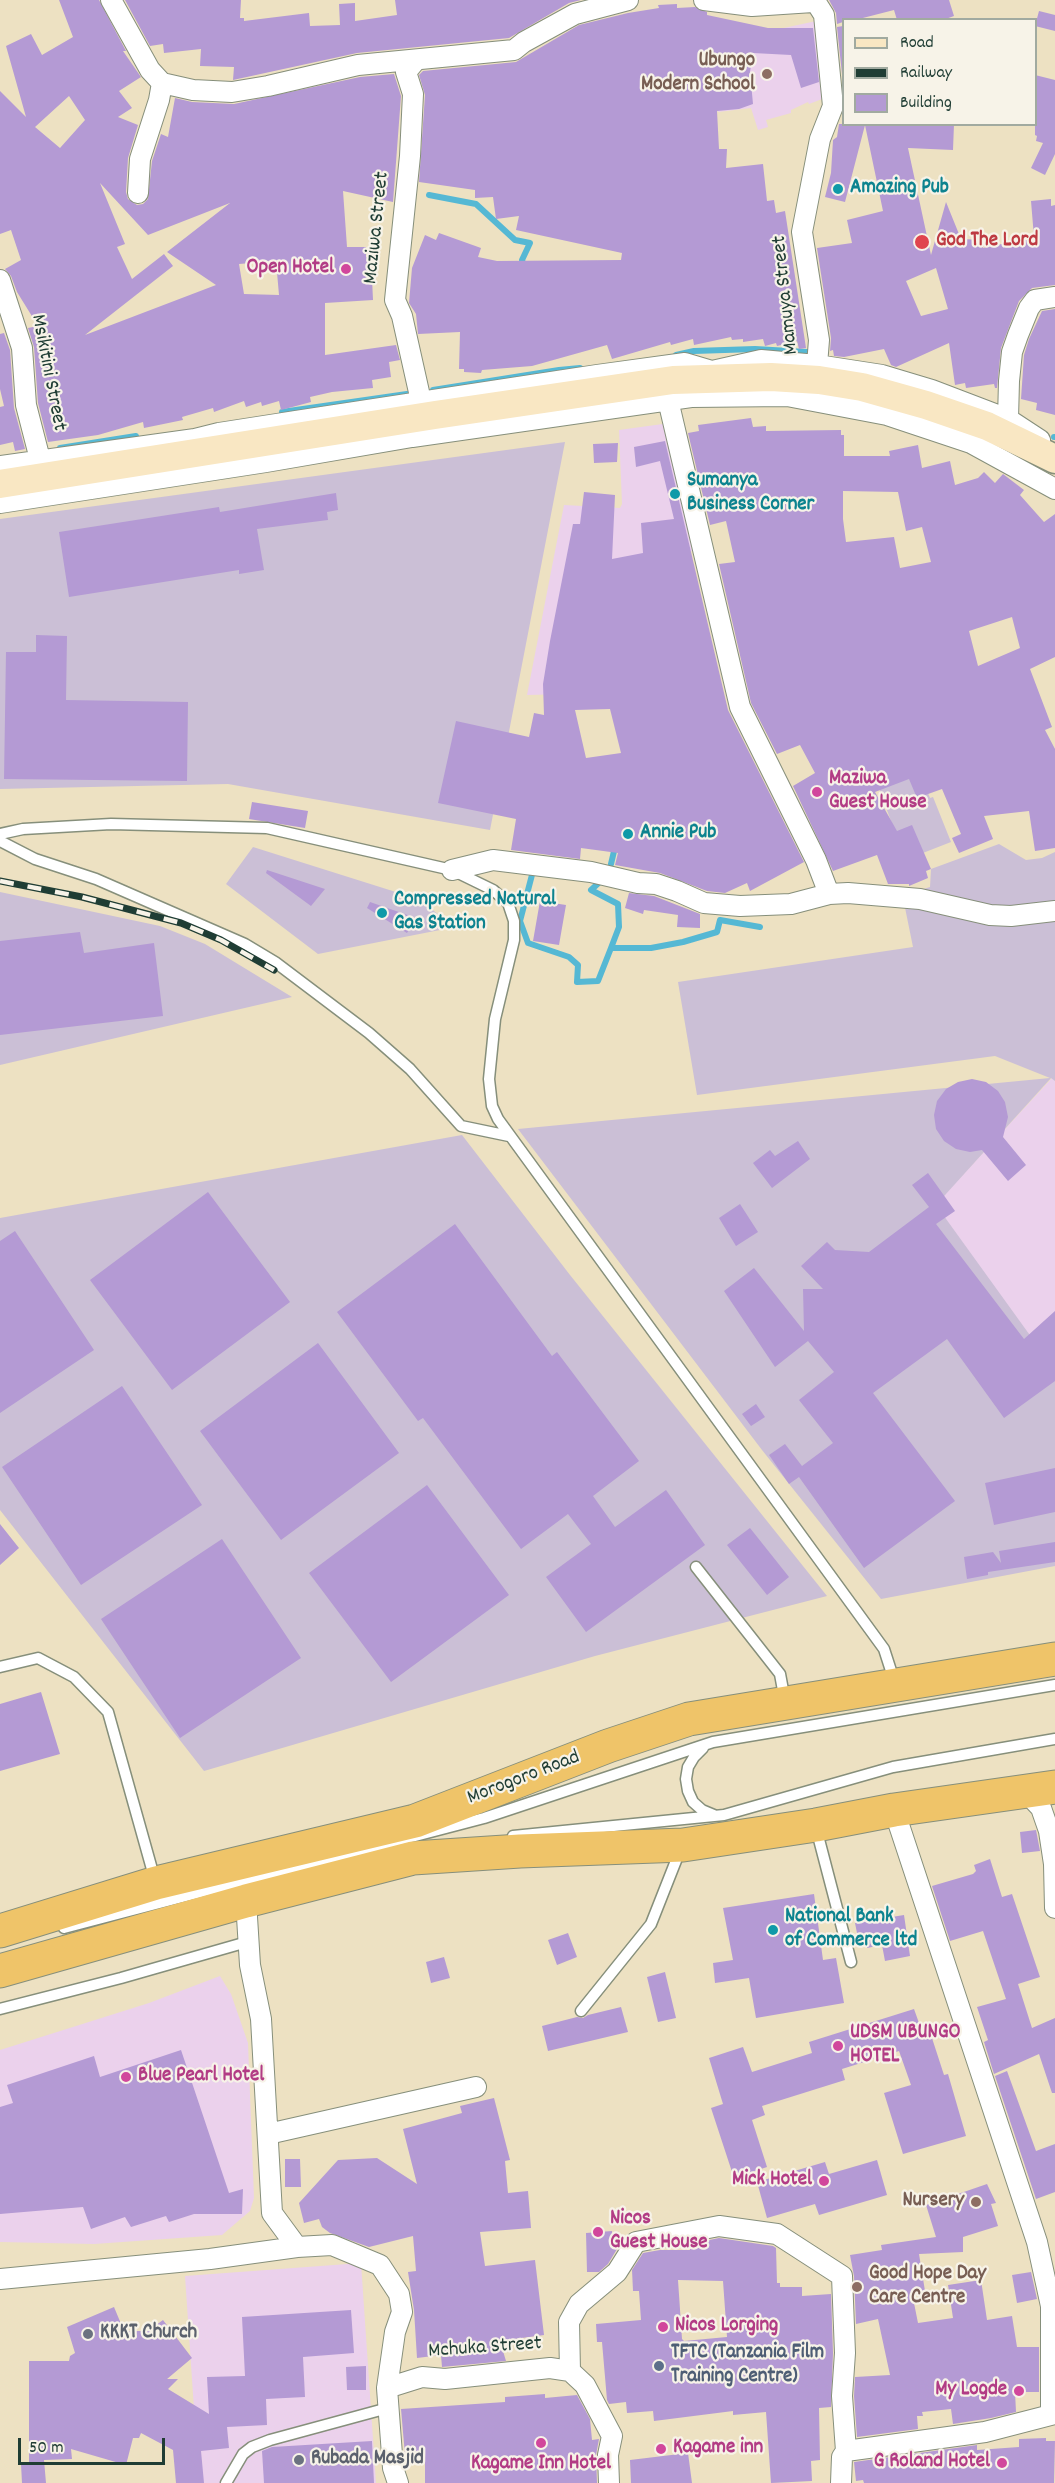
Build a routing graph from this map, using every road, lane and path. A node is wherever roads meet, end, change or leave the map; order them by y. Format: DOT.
graph roads {
  1 [pos="111,0"];
  2 [pos="628,0"];
  3 [pos="704,0"];
  4 [pos="814,1"];
  5 [pos="416,60"];
  6 [pos="162,83"];
  7 [pos="138,193"];
  8 [pos="0,280"];
  9 [pos="1055,297"];
  10 [pos="818,373"];
  11 [pos="668,400"];
  12 [pos="421,401"];
  13 [pos="1008,418"];
  14 [pos="1055,450"];
  15 [pos="1055,459"];
  16 [pos="0,466"];
  17 [pos="42,468"];
  18 [pos="0,484"];
  19 [pos="1055,489"];
  20 [pos="0,503"];
  21 [pos="0,834"];
  22 [pos="0,841"];
  23 [pos="452,870"];
  24 [pos="829,894"];
  25 [pos="1055,911"];
  26 [pos="509,1136"];
  27 [pos="696,1567"];
  28 [pos="1055,1659"];
  29 [pos="0,1667"];
  30 [pos="1055,1685"];
  31 [pos="896,1686"];
  32 [pos="786,1704"];
  33 [pos="1055,1739"];
  34 [pos="713,1742"];
  35 [pos="1040,1789"];
  36 [pos="894,1810"];
  37 [pos="723,1815"];
  38 [pos="816,1825"];
  39 [pos="504,1836"];
  40 [pos="446,1844"];
  41 [pos="682,1845"];
  42 [pos="156,1883"];
  43 [pos="246,1900"];
  44 [pos="1055,1908"];
  45 [pos="0,1931"];
  46 [pos="247,1942"];
  47 [pos="851,1962"];
  48 [pos="0,1971"];
  49 [pos="0,2009"];
  50 [pos="581,2011"];
  51 [pos="476,2087"];
  52 [pos="268,2134"];
  53 [pos="297,2247"];
  54 [pos="0,2279"];
  55 [pos="570,2371"];
  56 [pos="387,2388"];
  57 [pos="388,2408"];
  58 [pos="1053,2413"];
  59 [pos="846,2451"];
  60 [pos="226,2483"];
  61 [pos="398,2483"];
  62 [pos="609,2483"];
  63 [pos="841,2483"];
  1 -- 6 [label="street"];
  2 -- 5 [label="street"];
  3 -- 4 [label="street"];
  4 -- 10 [label="street, Mamuya Street"];
  5 -- 6 [label="street"];
  5 -- 12 [label="street, Maziwa Street"];
  6 -- 7 [label="street"];
  8 -- 17 [label="street, Msikitini Street"];
  9 -- 13 [label="street"];
  10 -- 12 [label="street"];
  10 -- 13 [label="street"];
  10 -- 15 [label="main road"];
  10 -- 17 [label="main road"];
  11 -- 19 [label="street"];
  11 -- 20 [label="street"];
  11 -- 24 [label="street"];
  12 -- 17 [label="street"];
  13 -- 14 [label="street"];
  16 -- 17 [label="street"];
  17 -- 18 [label="main road"];
  21 -- 23 [label="lane"];
  22 -- 26 [label="lane"];
  23 -- 24 [label="street"];
  23 -- 26 [label="lane"];
  24 -- 25 [label="street"];
  26 -- 31 [label="lane"];
  27 -- 32 [label="lane"];
  28 -- 31 [label="highway, Morogoro Road"];
  29 -- 42 [label="lane"];
  30 -- 34 [label="lane, Morogoro Road"];
  31 -- 32 [label="highway, Morogoro Road"];
  32 -- 42 [label="highway, Morogoro Road"];
  33 -- 37 [label="lane"];
  34 -- 37 [label="lane"];
  34 -- 40 [label="lane, Morogoro Road"];
  35 -- 36 [label="highway"];
  35 -- 44 [label="street"];
  36 -- 38 [label="highway"];
  36 -- 58 [label="street"];
  37 -- 39 [label="lane"];
  38 -- 41 [label="highway"];
  38 -- 47 [label="lane"];
  41 -- 43 [label="highway"];
  41 -- 50 [label="lane"];
  42 -- 45 [label="highway, Morogoro Road"];
  43 -- 46 [label="street"];
  43 -- 48 [label="highway"];
  46 -- 49 [label="lane"];
  46 -- 52 [label="street"];
  51 -- 52 [label="street"];
  52 -- 53 [label="street"];
  53 -- 54 [label="street"];
  53 -- 56 [label="street"];
  55 -- 56 [label="street, Mchuka Street"];
  55 -- 59 [label="street"];
  55 -- 62 [label="street, Mchuka Street"];
  56 -- 57 [label="street"];
  57 -- 60 [label="lane"];
  57 -- 61 [label="street"];
  58 -- 59 [label="street"];
  59 -- 63 [label="street"];
}
